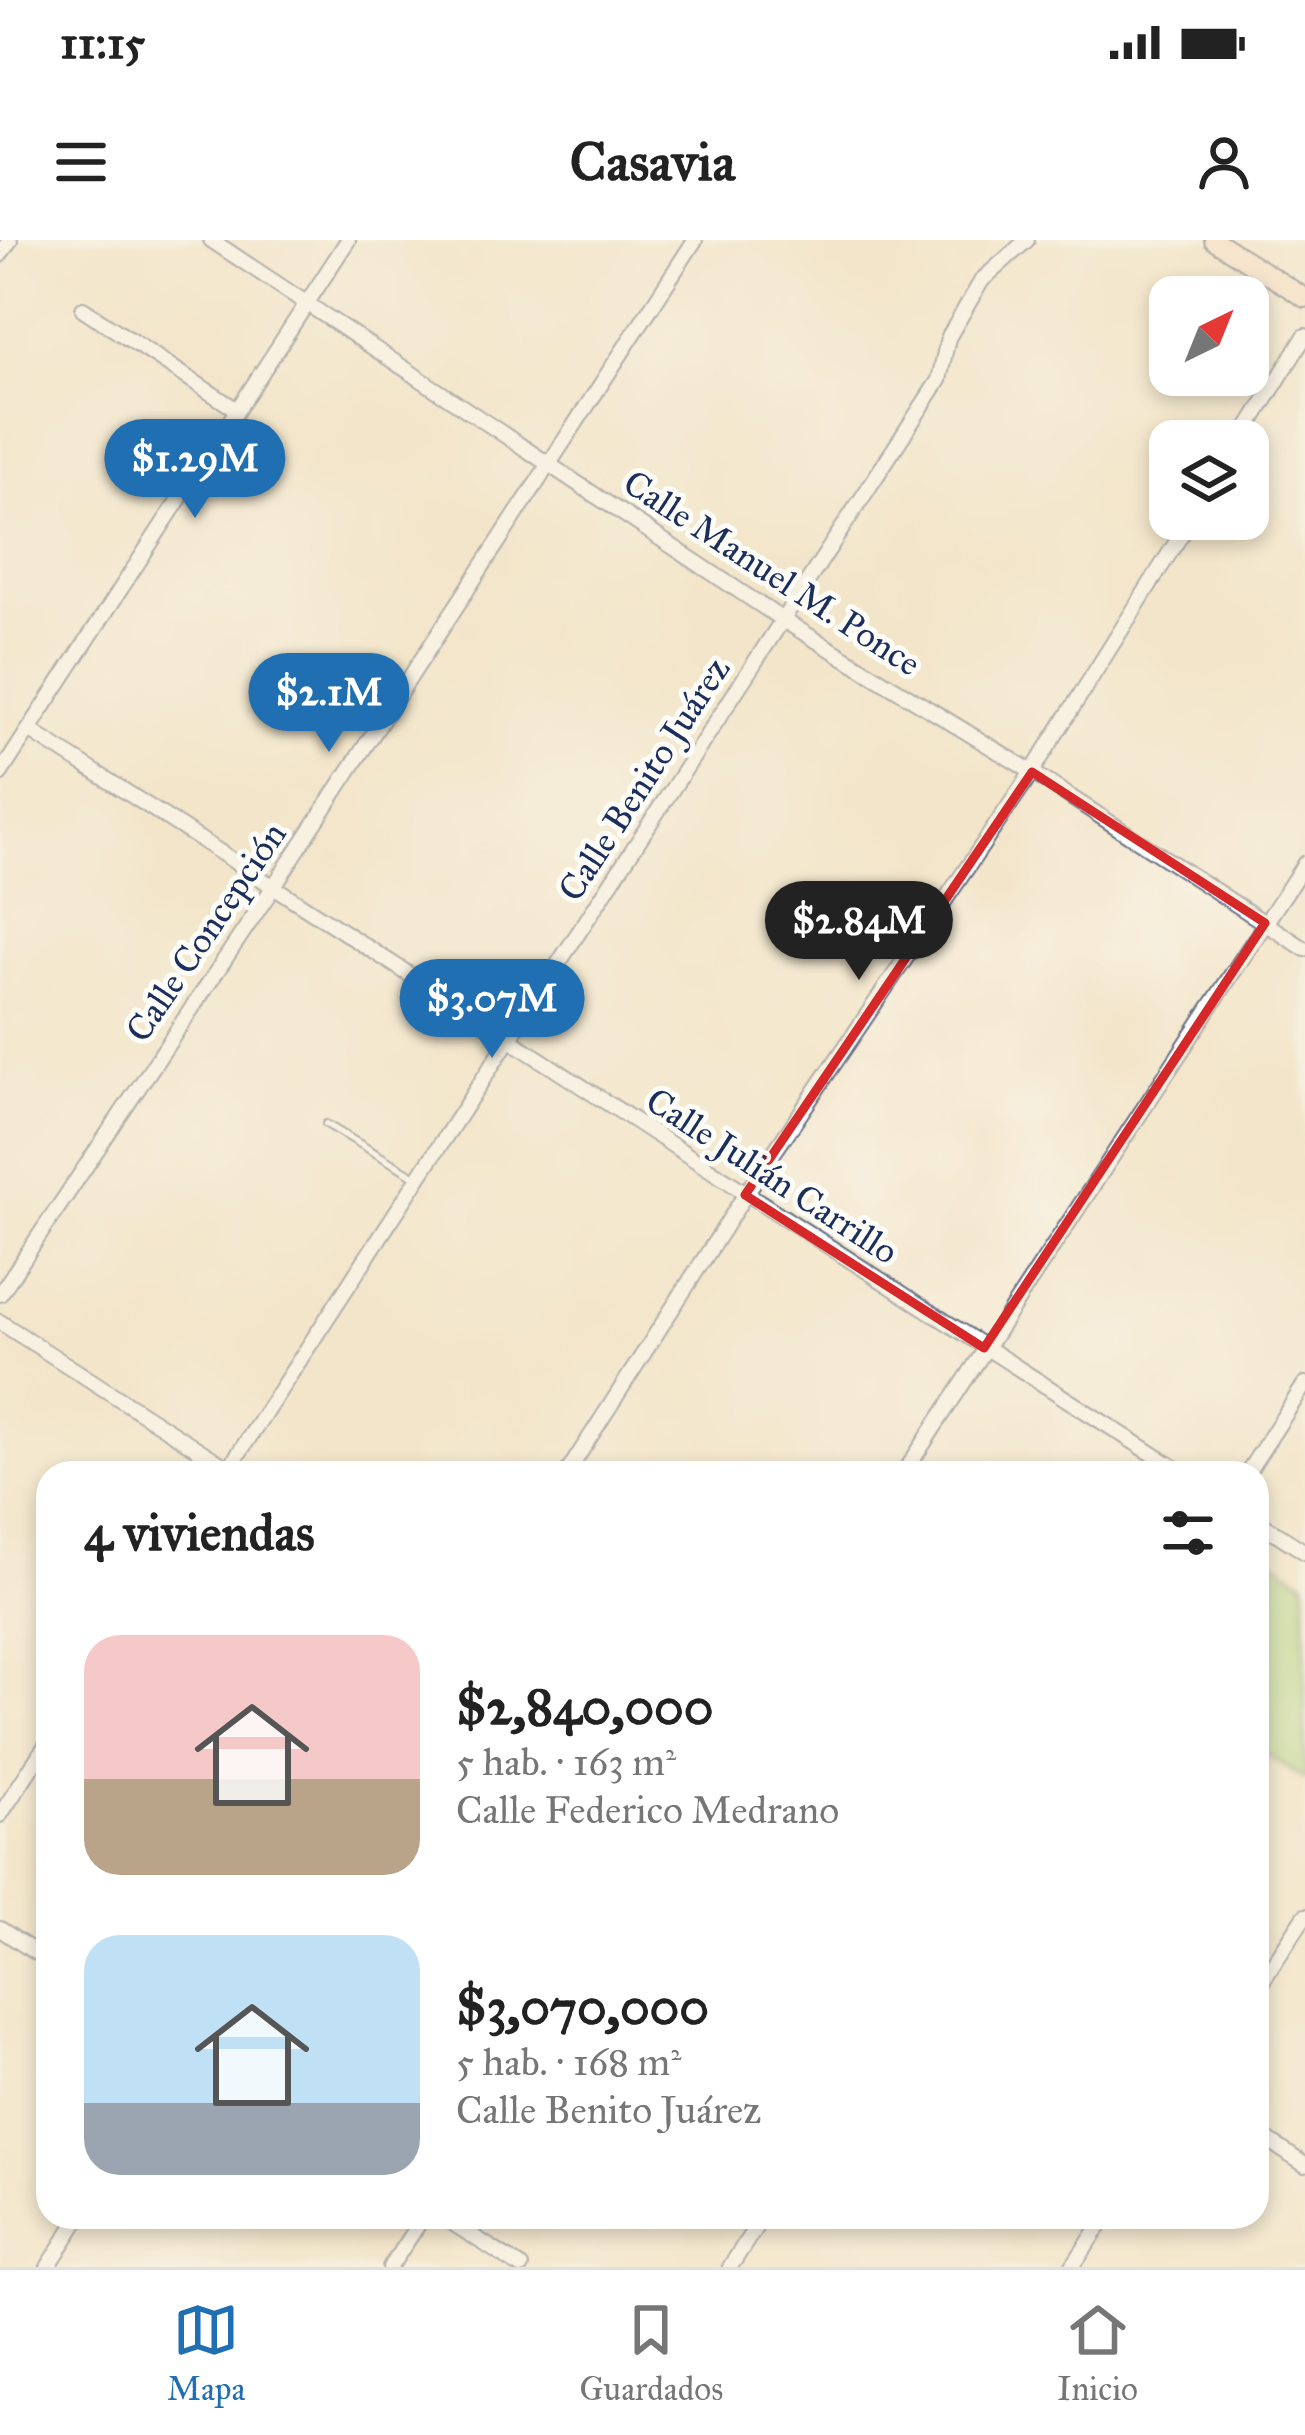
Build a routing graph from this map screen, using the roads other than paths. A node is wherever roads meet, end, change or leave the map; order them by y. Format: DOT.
graph roads {
  1 [pos="10,240"];
  2 [pos="211,240"];
  3 [pos="348,240"];
  4 [pos="695,240"];
  5 [pos="1027,240"];
  6 [pos="1214,240"];
  7 [pos="0,256"];
  8 [pos="1305,298"];
  9 [pos="306,304"];
  10 [pos="83,309"];
  11 [pos="1305,336"];
  12 [pos="237,410"];
  13 [pos="1253,420"];
  14 [pos="549,462"];
  15 [pos="1178,540"];
  16 [pos="783,620"];
  17 [pos="29,730"];
  18 [pos="1032,772"];
  19 [pos="0,774"];
  20 [pos="1305,863"];
  21 [pos="274,886"];
  22 [pos="1265,923"];
  23 [pos="1305,949"];
  24 [pos="510,1043"];
  25 [pos="326,1124"];
  26 [pos="420,1180"];
  27 [pos="745,1196"];
  28 [pos="0,1294"];
  29 [pos="0,1322"];
  30 [pos="984,1348"];
  31 [pos="1305,1384"];
  32 [pos="213,1461"];
  33 [pos="237,1461"];
  34 [pos="575,1461"];
  35 [pos="912,1461"];
  36 [pos="1164,1461"];
  37 [pos="1255,1461"];
  38 [pos="1269,1529"];
  39 [pos="1305,1552"];
  40 [pos="36,1760"];
  41 [pos="0,1815"];
  42 [pos="1305,1916"];
  43 [pos="0,1929"];
  44 [pos="36,1953"];
  45 [pos="1269,1971"];
  46 [pos="1269,2141"];
  47 [pos="1305,2165"];
  48 [pos="72,2229"];
  49 [pos="415,2229"];
  50 [pos="461,2229"];
  51 [pos="754,2229"];
  52 [pos="1098,2229"];
  53 [pos="48,2267"];
  54 [pos="390,2267"];
  55 [pos="520,2267"];
  56 [pos="730,2267"];
  57 [pos="1072,2267"];
  1 -- 7 [label="street"];
  2 -- 9 [label="street, Calle Manuel M. Ponce"];
  3 -- 9 [label="street"];
  4 -- 14 [label="street, Calle Concepción"];
  5 -- 16 [label="street, Calle Benito Juárez"];
  6 -- 8 [label="street"];
  9 -- 12 [label="street"];
  9 -- 14 [label="street, Calle Manuel M. Ponce"];
  10 -- 12 [label="street"];
  11 -- 13 [label="street"];
  12 -- 17 [label="street"];
  14 -- 16 [label="street, Calle Manuel M. Ponce"];
  14 -- 21 [label="street, Calle Concepción"];
  15 -- 18 [label="street"];
  16 -- 18 [label="street, Calle Manuel M. Ponce"];
  16 -- 24 [label="street, Calle Benito Juárez"];
  17 -- 19 [label="street"];
  17 -- 21 [label="street, Calle Julián Carrillo"];
  18 -- 22 [label="street, Calle Manuel M. Ponce"];
  18 -- 27 [label="street"];
  20 -- 22 [label="street"];
  21 -- 24 [label="street, Calle Julián Carrillo"];
  21 -- 28 [label="street, Calle Concepción"];
  22 -- 23 [label="street, Calle Manuel M. Ponce"];
  22 -- 30 [label="street"];
  24 -- 26 [label="street, Calle Benito Juárez"];
  24 -- 27 [label="street, Calle Julián Carrillo"];
  25 -- 26 [label="lane"];
  26 -- 33 [label="street, Calle Benito Juárez"];
  27 -- 30 [label="street, Calle Julián Carrillo"];
  27 -- 34 [label="street"];
  29 -- 32 [label="street"];
  30 -- 35 [label="street"];
  30 -- 36 [label="street, Calle Julián Carrillo"];
  31 -- 37 [label="street"];
  38 -- 39 [label="street"];
  40 -- 41 [label="street"];
  42 -- 45 [label="street"];
  43 -- 44 [label="street"];
  46 -- 47 [label="street"];
  48 -- 53 [label="street"];
  49 -- 54 [label="street"];
  50 -- 55 [label="street"];
  51 -- 56 [label="street"];
  52 -- 57 [label="street"];
}
